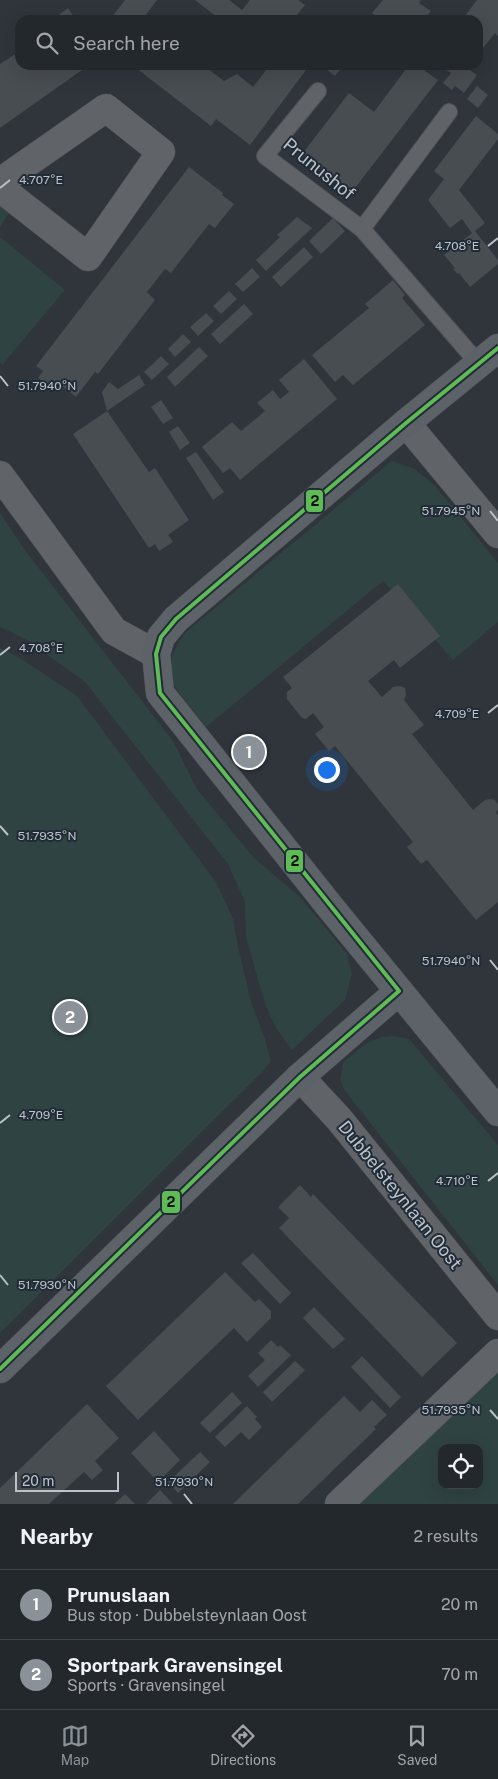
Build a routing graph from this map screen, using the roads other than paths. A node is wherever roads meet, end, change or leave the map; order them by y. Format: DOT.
graph roads {
  1 [pos="318,91"];
  2 [pos="449,112"];
  3 [pos="0,182"];
  4 [pos="0,188"];
  5 [pos="362,229"];
  6 [pos="488,356"];
  7 [pos="406,423"];
  8 [pos="0,475"];
  9 [pos="498,534"];
  10 [pos="156,654"];
  11 [pos="399,990"];
  12 [pos="300,1077"];
  13 [pos="498,1112"];
  14 [pos="498,1316"];
  15 [pos="498,1353"];
  16 [pos="0,1369"];
  17 [pos="339,1504"];
  1 -- 5 [label="lane, Prunushof"];
  2 -- 5 [label="lane"];
  3 -- 4 [label="street"];
  5 -- 6 [label="lane, Prunushof"];
  6 -- 7 [label="street"];
  7 -- 9 [label="street"];
  7 -- 10 [label="street"];
  8 -- 10 [label="street"];
  10 -- 11 [label="street"];
  11 -- 12 [label="street"];
  11 -- 13 [label="street"];
  12 -- 14 [label="street, Dubbelsteynlaan Oost"];
  12 -- 16 [label="street"];
  15 -- 17 [label="street"];
}
